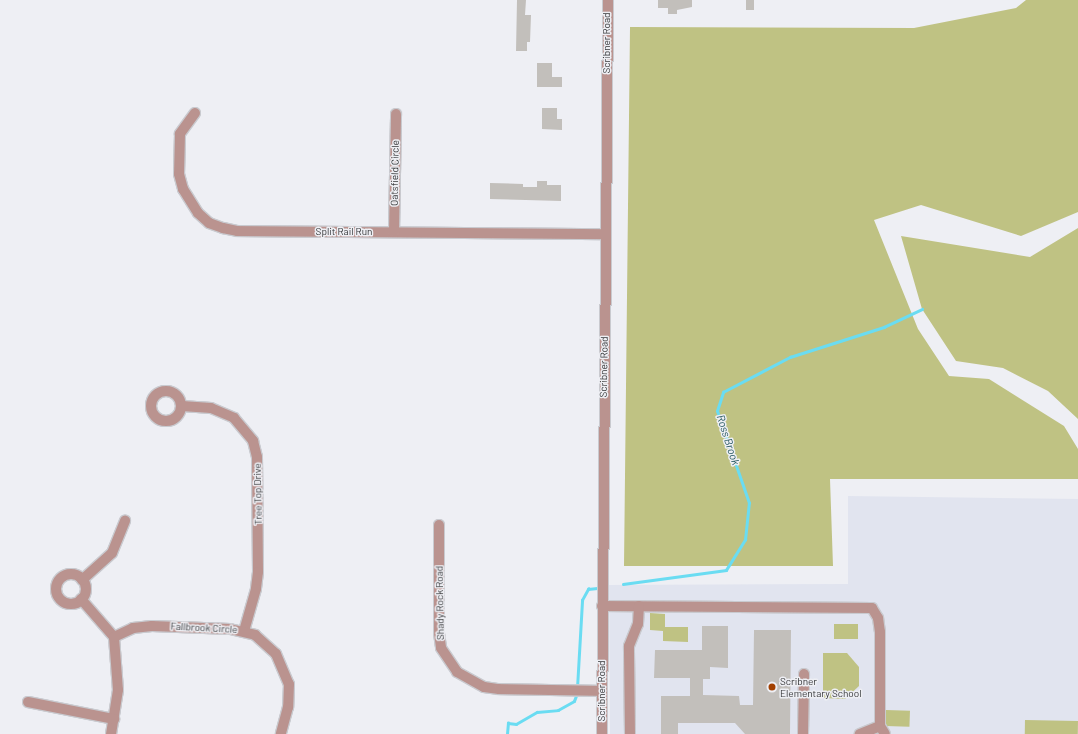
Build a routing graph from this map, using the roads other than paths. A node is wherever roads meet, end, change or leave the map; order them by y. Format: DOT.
graph roads {
  1 [pos="608,0"];
  2 [pos="194,113"];
  3 [pos="396,114"];
  4 [pos="394,232"];
  5 [pos="605,234"];
  6 [pos="182,406"];
  7 [pos="125,521"];
  8 [pos="439,525"];
  9 [pos="82,580"];
  10 [pos="81,599"];
  11 [pos="602,606"];
  12 [pos="639,606"];
  13 [pos="244,631"];
  14 [pos="114,637"];
  15 [pos="804,674"];
  16 [pos="602,690"];
  17 [pos="28,702"];
  18 [pos="114,719"];
  19 [pos="882,730"];
  20 [pos="111,734"];
  21 [pos="281,734"];
  22 [pos="602,734"];
  23 [pos="630,734"];
  24 [pos="803,734"];
  25 [pos="860,734"];
  1 -- 5 [label="street, Scribner Road"];
  2 -- 4 [label="street, Split Rail Run"];
  3 -- 4 [label="street, Oatsfield Circle"];
  4 -- 5 [label="street, Split Rail Run"];
  5 -- 11 [label="street, Scribner Road"];
  6 -- 13 [label="street, Tree Top Drive"];
  7 -- 9 [label="street"];
  8 -- 16 [label="street, Shady Rock Road"];
  9 -- 10 [label="street"];
  9 -- 10 [label="street"];
  10 -- 14 [label="street"];
  11 -- 12 [label="street"];
  11 -- 16 [label="street, Scribner Road"];
  12 -- 19 [label="street"];
  12 -- 23 [label="street"];
  13 -- 14 [label="street, Fallbrook Circle"];
  13 -- 21 [label="street, Fallbrook Circle"];
  14 -- 18 [label="street"];
  15 -- 24 [label="street"];
  16 -- 22 [label="street, Scribner Road"];
  17 -- 18 [label="street"];
  18 -- 20 [label="street"];
  19 -- 25 [label="street"];
}
